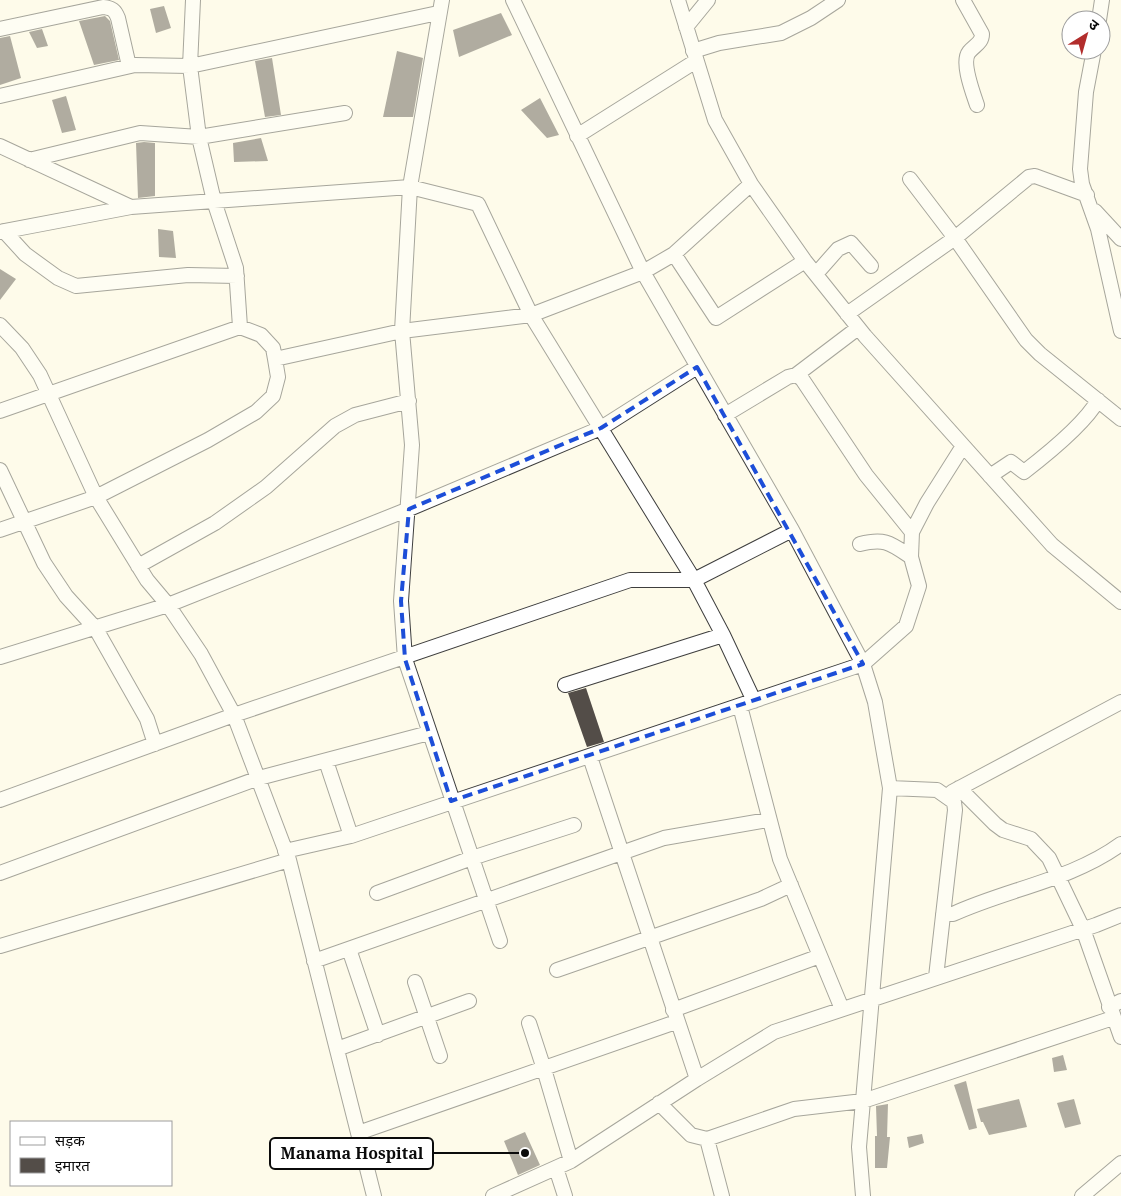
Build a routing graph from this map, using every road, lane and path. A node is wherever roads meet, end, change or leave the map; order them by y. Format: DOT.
graph roads {
  1 [pos="193,0"];
  2 [pos="513,0"];
  3 [pos="678,0"];
  4 [pos="708,0"];
  5 [pos="838,0"];
  6 [pos="963,0"];
  7 [pos="440,7"];
  8 [pos="686,27"];
  9 [pos="0,29"];
  10 [pos="694,56"];
  11 [pos="1092,60"];
  12 [pos="130,66"];
  13 [pos="190,66"];
  14 [pos="0,96"];
  15 [pos="977,105"];
  16 [pos="346,113"];
  17 [pos="577,136"];
  18 [pos="199,137"];
  19 [pos="0,146"];
  20 [pos="29,160"];
  21 [pos="910,180"];
  22 [pos="751,184"];
  23 [pos="410,187"];
  24 [pos="1087,195"];
  25 [pos="214,201"];
  26 [pos="131,207"];
  27 [pos="1093,209"];
  28 [pos="2,232"];
  29 [pos="955,238"];
  30 [pos="1121,239"];
  31 [pos="674,254"];
  32 [pos="805,262"];
  33 [pos="871,266"];
  34 [pos="643,272"];
  35 [pos="816,274"];
  36 [pos="237,276"];
  37 [pos="847,314"];
  38 [pos="531,316"];
  39 [pos="0,325"];
  40 [pos="240,327"];
  41 [pos="858,328"];
  42 [pos="402,331"];
  43 [pos="1121,331"];
  44 [pos="276,359"];
  45 [pos="697,367"];
  46 [pos="796,375"];
  47 [pos="49,394"];
  48 [pos="1098,400"];
  49 [pos="409,401"];
  50 [pos="0,411"];
  51 [pos="725,415"];
  52 [pos="1121,419"];
  53 [pos="601,428"];
  54 [pos="963,446"];
  55 [pos="0,470"];
  56 [pos="990,476"];
  57 [pos="96,497"];
  58 [pos="409,509"];
  59 [pos="24,522"];
  60 [pos="0,530"];
  61 [pos="792,530"];
  62 [pos="912,532"];
  63 [pos="860,544"];
  64 [pos="911,557"];
  65 [pos="138,566"];
  66 [pos="694,580"];
  67 [pos="1121,602"];
  68 [pos="168,606"];
  69 [pos="96,629"];
  70 [pos="724,635"];
  71 [pos="0,657"];
  72 [pos="405,659"];
  73 [pos="863,664"];
  74 [pos="565,685"];
  75 [pos="754,702"];
  76 [pos="1121,702"];
  77 [pos="740,706"];
  78 [pos="234,715"];
  79 [pos="429,733"];
  80 [pos="155,744"];
  81 [pos="590,757"];
  82 [pos="326,761"];
  83 [pos="259,778"];
  84 [pos="890,788"];
  85 [pos="953,791"];
  86 [pos="0,800"];
  87 [pos="451,801"];
  88 [pos="768,820"];
  89 [pos="574,825"];
  90 [pos="351,836"];
  91 [pos="1121,844"];
  92 [pos="621,853"];
  93 [pos="287,856"];
  94 [pos="472,858"];
  95 [pos="0,873"];
  96 [pos="1057,875"];
  97 [pos="790,885"];
  98 [pos="377,893"];
  99 [pos="486,899"];
  100 [pos="943,914"];
  101 [pos="1121,915"];
  102 [pos="1083,929"];
  103 [pos="649,937"];
  104 [pos="500,941"];
  105 [pos="0,946"];
  106 [pos="349,949"];
  107 [pos="820,956"];
  108 [pos="314,961"];
  109 [pos="557,970"];
  110 [pos="936,977"];
  111 [pos="414,982"];
  112 [pos="872,999"];
  113 [pos="469,1001"];
  114 [pos="1114,1008"];
  115 [pos="842,1009"];
  116 [pos="674,1016"];
  117 [pos="427,1017"];
  118 [pos="528,1023"];
  119 [pos="378,1034"];
  120 [pos="1121,1037"];
  121 [pos="337,1049"];
  122 [pos="440,1056"];
  123 [pos="544,1069"];
  124 [pos="696,1079"];
  125 [pos="863,1102"];
  126 [pos="659,1103"];
  127 [pos="358,1133"];
  128 [pos="707,1139"];
  129 [pos="571,1161"];
  130 [pos="1121,1163"];
  131 [pos="556,1168"];
  132 [pos="374,1196"];
  133 [pos="493,1196"];
  134 [pos="565,1196"];
  135 [pos="722,1196"];
  136 [pos="863,1196"];
  137 [pos="1082,1196"];
  1 -- 13 [label="street"];
  2 -- 17 [label="street"];
  3 -- 8 [label="street"];
  4 -- 8 [label="street"];
  5 -- 10 [label="street"];
  6 -- 15 [label="street"];
  7 -- 13 [label="street"];
  7 -- 23 [label="street"];
  8 -- 10 [label="street"];
  9 -- 12 [label="street"];
  10 -- 17 [label="street"];
  10 -- 22 [label="street"];
  11 -- 24 [label="street"];
  12 -- 13 [label="street"];
  12 -- 14 [label="street"];
  13 -- 18 [label="street"];
  16 -- 18 [label="street"];
  17 -- 34 [label="street"];
  18 -- 20 [label="street"];
  18 -- 25 [label="street"];
  19 -- 20 [label="street"];
  20 -- 26 [label="street"];
  21 -- 29 [label="street"];
  22 -- 31 [label="street"];
  22 -- 32 [label="street"];
  23 -- 25 [label="street"];
  23 -- 38 [label="street"];
  23 -- 42 [label="street"];
  24 -- 27 [label="street"];
  24 -- 29 [label="street"];
  25 -- 26 [label="street"];
  25 -- 36 [label="street"];
  26 -- 28 [label="street"];
  27 -- 30 [label="street"];
  27 -- 43 [label="street"];
  28 -- 36 [label="street"];
  29 -- 37 [label="street"];
  29 -- 48 [label="street"];
  31 -- 32 [label="street"];
  31 -- 34 [label="street"];
  32 -- 35 [label="street"];
  33 -- 35 [label="street"];
  34 -- 38 [label="street"];
  34 -- 45 [label="street"];
  35 -- 37 [label="street"];
  36 -- 40 [label="street"];
  37 -- 41 [label="street"];
  38 -- 42 [label="street"];
  38 -- 53 [label="street"];
  39 -- 47 [label="street"];
  40 -- 44 [label="street"];
  40 -- 47 [label="street"];
  41 -- 46 [label="street"];
  41 -- 54 [label="street"];
  42 -- 44 [label="street"];
  42 -- 49 [label="street"];
  44 -- 57 [label="street"];
  45 -- 51 [label="street"];
  45 -- 53 [label="street"];
  46 -- 51 [label="street"];
  46 -- 62 [label="street"];
  47 -- 50 [label="street"];
  47 -- 57 [label="street"];
  48 -- 52 [label="street"];
  48 -- 56 [label="street"];
  49 -- 58 [label="street"];
  49 -- 65 [label="street"];
  51 -- 61 [label="street"];
  53 -- 58 [label="street"];
  53 -- 66 [label="street"];
  54 -- 56 [label="street"];
  54 -- 62 [label="street"];
  55 -- 59 [label="street"];
  56 -- 67 [label="street"];
  57 -- 59 [label="street"];
  57 -- 65 [label="street"];
  58 -- 68 [label="street"];
  58 -- 72 [label="street"];
  59 -- 60 [label="street"];
  59 -- 69 [label="street"];
  61 -- 66 [label="street"];
  61 -- 73 [label="street"];
  62 -- 64 [label="street"];
  63 -- 64 [label="street"];
  64 -- 73 [label="street"];
  65 -- 68 [label="street"];
  66 -- 70 [label="street"];
  66 -- 72 [label="street"];
  68 -- 69 [label="street"];
  68 -- 78 [label="street"];
  69 -- 71 [label="street"];
  69 -- 80 [label="street"];
  70 -- 74 [label="street"];
  70 -- 75 [label="street"];
  72 -- 78 [label="street"];
  72 -- 79 [label="street"];
  73 -- 75 [label="street"];
  73 -- 84 [label="street"];
  75 -- 77 [label="street"];
  76 -- 85 [label="street"];
  77 -- 81 [label="street"];
  77 -- 88 [label="street"];
  78 -- 80 [label="street"];
  78 -- 83 [label="street"];
  79 -- 82 [label="street"];
  79 -- 87 [label="street"];
  80 -- 86 [label="street"];
  81 -- 87 [label="street"];
  81 -- 92 [label="street"];
  82 -- 83 [label="street"];
  82 -- 90 [label="street"];
  83 -- 93 [label="street"];
  83 -- 95 [label="street"];
  84 -- 85 [label="street"];
  84 -- 112 [label="street"];
  85 -- 96 [label="street"];
  85 -- 100 [label="street"];
  87 -- 90 [label="street"];
  87 -- 94 [label="street"];
  88 -- 92 [label="street"];
  88 -- 97 [label="street"];
  89 -- 94 [label="street"];
  90 -- 93 [label="street"];
  91 -- 96 [label="street"];
  92 -- 99 [label="street"];
  92 -- 103 [label="street"];
  93 -- 105 [label="street"];
  93 -- 108 [label="street"];
  94 -- 98 [label="street"];
  94 -- 99 [label="street"];
  96 -- 100 [label="street"];
  96 -- 102 [label="street"];
  97 -- 103 [label="street"];
  97 -- 107 [label="street"];
  99 -- 104 [label="street"];
  99 -- 106 [label="street"];
  100 -- 110 [label="street"];
  101 -- 102 [label="street"];
  102 -- 110 [label="street"];
  102 -- 114 [label="street"];
  103 -- 109 [label="street"];
  103 -- 116 [label="street"];
  106 -- 108 [label="street"];
  106 -- 119 [label="street"];
  107 -- 115 [label="street"];
  107 -- 116 [label="street"];
  108 -- 121 [label="street"];
  110 -- 112 [label="street"];
  111 -- 117 [label="street"];
  112 -- 115 [label="street"];
  112 -- 125 [label="street"];
  113 -- 117 [label="street"];
  114 -- 120 [label="street"];
  114 -- 125 [label="street"];
  115 -- 124 [label="street"];
  116 -- 123 [label="street"];
  116 -- 124 [label="street"];
  117 -- 119 [label="street"];
  117 -- 122 [label="street"];
  118 -- 123 [label="street"];
  119 -- 121 [label="street"];
  121 -- 127 [label="street"];
  123 -- 127 [label="street"];
  123 -- 129 [label="street"];
  124 -- 126 [label="street"];
  125 -- 128 [label="street"];
  125 -- 136 [label="street"];
  126 -- 128 [label="street"];
  126 -- 129 [label="street"];
  127 -- 132 [label="street"];
  128 -- 135 [label="street"];
  129 -- 131 [label="street"];
  130 -- 137 [label="street"];
  131 -- 133 [label="street"];
  131 -- 134 [label="street"];
}
